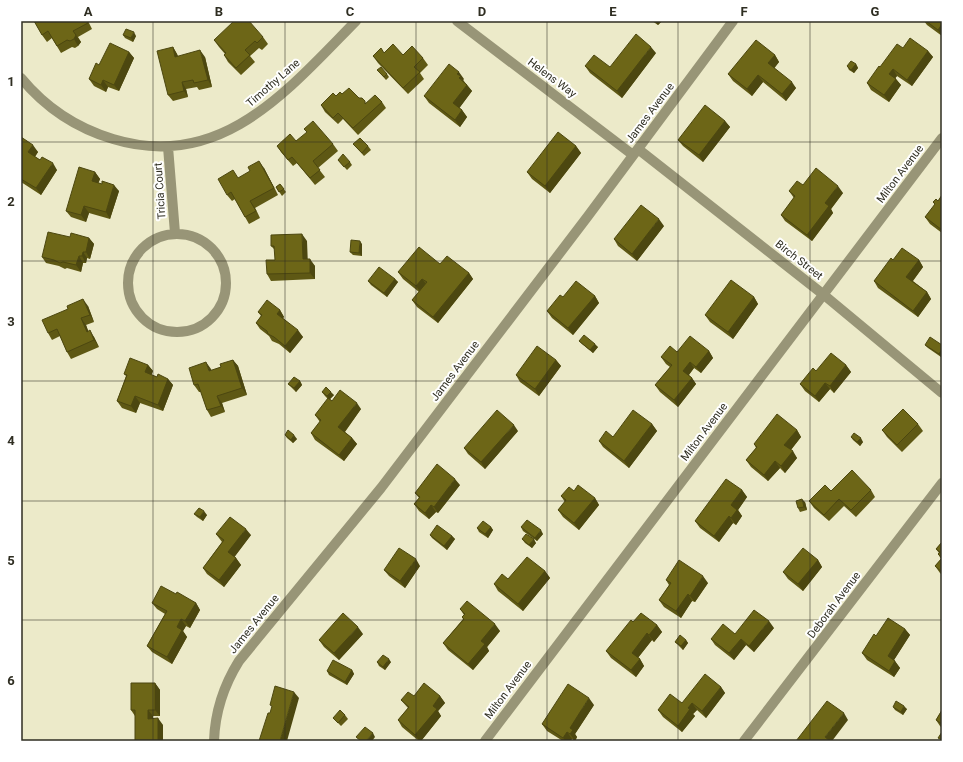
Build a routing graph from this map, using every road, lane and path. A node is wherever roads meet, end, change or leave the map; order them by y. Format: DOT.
graph roads {
  1 [pos="356,21"];
  2 [pos="457,21"];
  3 [pos="733,21"];
  4 [pos="21,78"];
  5 [pos="942,138"];
  6 [pos="168,147"];
  7 [pos="636,152"];
  8 [pos="175,233"];
  9 [pos="824,295"];
  10 [pos="942,393"];
  11 [pos="942,483"];
  12 [pos="214,741"];
  13 [pos="485,741"];
  14 [pos="744,741"];
  1 -- 6 [label="street, Timothy Lane"];
  2 -- 7 [label="street, Helens Way"];
  3 -- 7 [label="street, James Avenue"];
  4 -- 6 [label="street, Timothy Lane"];
  5 -- 9 [label="street, Milton Avenue"];
  6 -- 8 [label="street, Tricia Court"];
  7 -- 9 [label="street, Birch Street"];
  7 -- 12 [label="street, James Avenue"];
  8 -- 8 [label="street, Tricia Court"];
  9 -- 10 [label="street, Birch Street"];
  9 -- 13 [label="street, Milton Avenue"];
  11 -- 14 [label="street, Deborah Avenue"];
}
